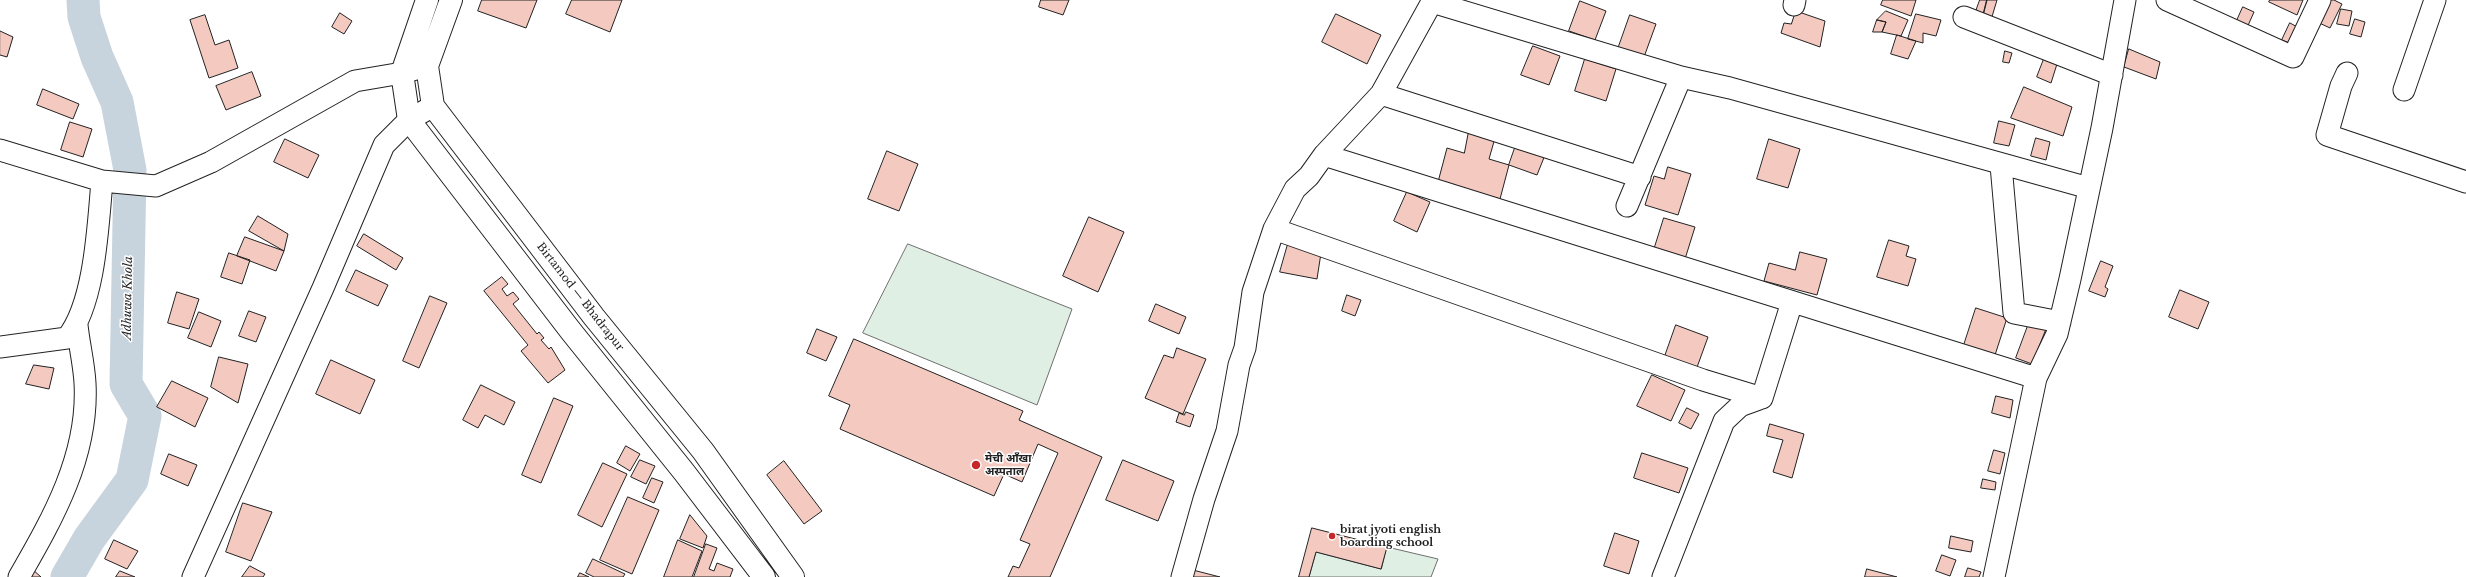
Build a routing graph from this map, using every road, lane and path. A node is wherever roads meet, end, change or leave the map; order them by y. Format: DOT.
graph roads {
  1 [pos="427,0"];
  2 [pos="451,0"];
  3 [pos="2125,0"];
  4 [pos="2167,0"];
  5 [pos="2320,0"];
  6 [pos="2435,0"];
  7 [pos="1432,1"];
  8 [pos="1964,17"];
  9 [pos="426,66"];
  10 [pos="402,73"];
  11 [pos="2347,73"];
  12 [pos="2112,75"];
  13 [pos="1681,77"];
  14 [pos="2404,90"];
  15 [pos="1381,94"];
  16 [pos="433,106"];
  17 [pos="409,120"];
  18 [pos="0,150"];
  19 [pos="1324,155"];
  20 [pos="2001,165"];
  21 [pos="1640,177"];
  22 [pos="108,182"];
  23 [pos="2466,182"];
  24 [pos="2089,188"];
  25 [pos="1627,206"];
  26 [pos="1274,229"];
  27 [pos="1792,302"];
  28 [pos="2060,322"];
  29 [pos="77,325"];
  30 [pos="0,347"];
  31 [pos="2036,378"];
  32 [pos="1762,398"];
  33 [pos="19,577"];
  34 [pos="193,577"];
  35 [pos="764,577"];
  36 [pos="793,577"];
  37 [pos="1182,577"];
  38 [pos="1663,577"];
  39 [pos="1994,577"];
  1 -- 10 [label="main road"];
  2 -- 9 [label="main road"];
  3 -- 12 [label="street"];
  4 -- 5 [label="street"];
  6 -- 14 [label="street"];
  7 -- 13 [label="street"];
  7 -- 15 [label="street"];
  8 -- 12 [label="street"];
  9 -- 10 [label="street"];
  9 -- 16 [label="main road, Birtamod — Bhadrapur"];
  10 -- 17 [label="main road"];
  10 -- 22 [label="street"];
  11 -- 23 [label="street"];
  12 -- 24 [label="street"];
  13 -- 20 [label="street"];
  13 -- 21 [label="street"];
  15 -- 19 [label="street"];
  15 -- 21 [label="street"];
  16 -- 17 [label="street"];
  16 -- 36 [label="main road, Birtamod — Bhadrapur"];
  17 -- 34 [label="street"];
  17 -- 35 [label="main road"];
  18 -- 22 [label="street"];
  19 -- 26 [label="street"];
  19 -- 27 [label="street"];
  20 -- 24 [label="street"];
  20 -- 28 [label="street"];
  21 -- 25 [label="street"];
  22 -- 29 [label="street"];
  24 -- 28 [label="street"];
  26 -- 32 [label="street"];
  26 -- 37 [label="street"];
  27 -- 31 [label="street"];
  27 -- 32 [label="street"];
  28 -- 31 [label="street"];
  29 -- 30 [label="street"];
  29 -- 33 [label="street"];
  31 -- 39 [label="street"];
  32 -- 38 [label="street"];
}
